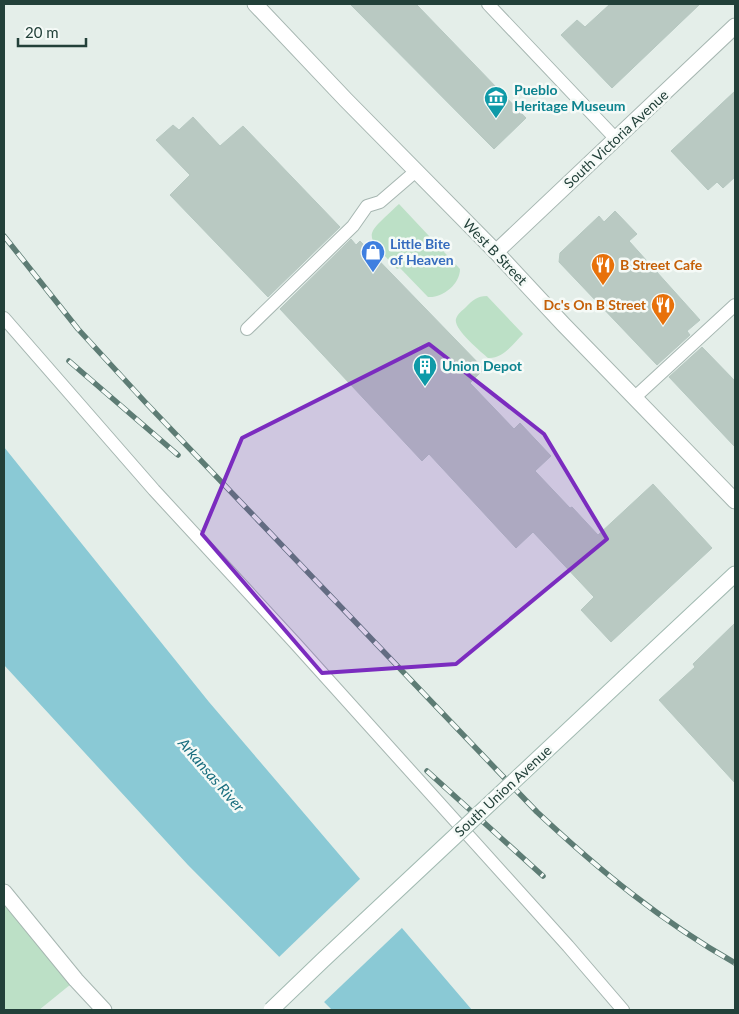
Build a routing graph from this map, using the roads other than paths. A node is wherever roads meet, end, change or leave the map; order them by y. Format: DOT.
graph roads {
  1 [pos="255,4"];
  2 [pos="488,4"];
  3 [pos="735,26"];
  4 [pos="616,139"];
  5 [pos="416,171"];
  6 [pos="496,252"];
  7 [pos="735,304"];
  8 [pos="4,318"];
  9 [pos="246,329"];
  10 [pos="634,398"];
  11 [pos="735,501"];
  12 [pos="735,574"];
  13 [pos="4,892"];
  14 [pos="104,1010"];
  15 [pos="272,1010"];
  16 [pos="623,1010"];
  1 -- 5 [label="street, West B Street"];
  2 -- 4 [label="lane"];
  3 -- 4 [label="street, South Victoria Avenue"];
  4 -- 6 [label="street, South Victoria Avenue"];
  5 -- 6 [label="street, West B Street"];
  5 -- 9 [label="lane"];
  6 -- 10 [label="street, West B Street"];
  7 -- 10 [label="lane"];
  8 -- 16 [label="lane"];
  10 -- 11 [label="street, West B Street"];
  12 -- 15 [label="street, South Union Avenue, bridge"];
  13 -- 14 [label="street"];
}
